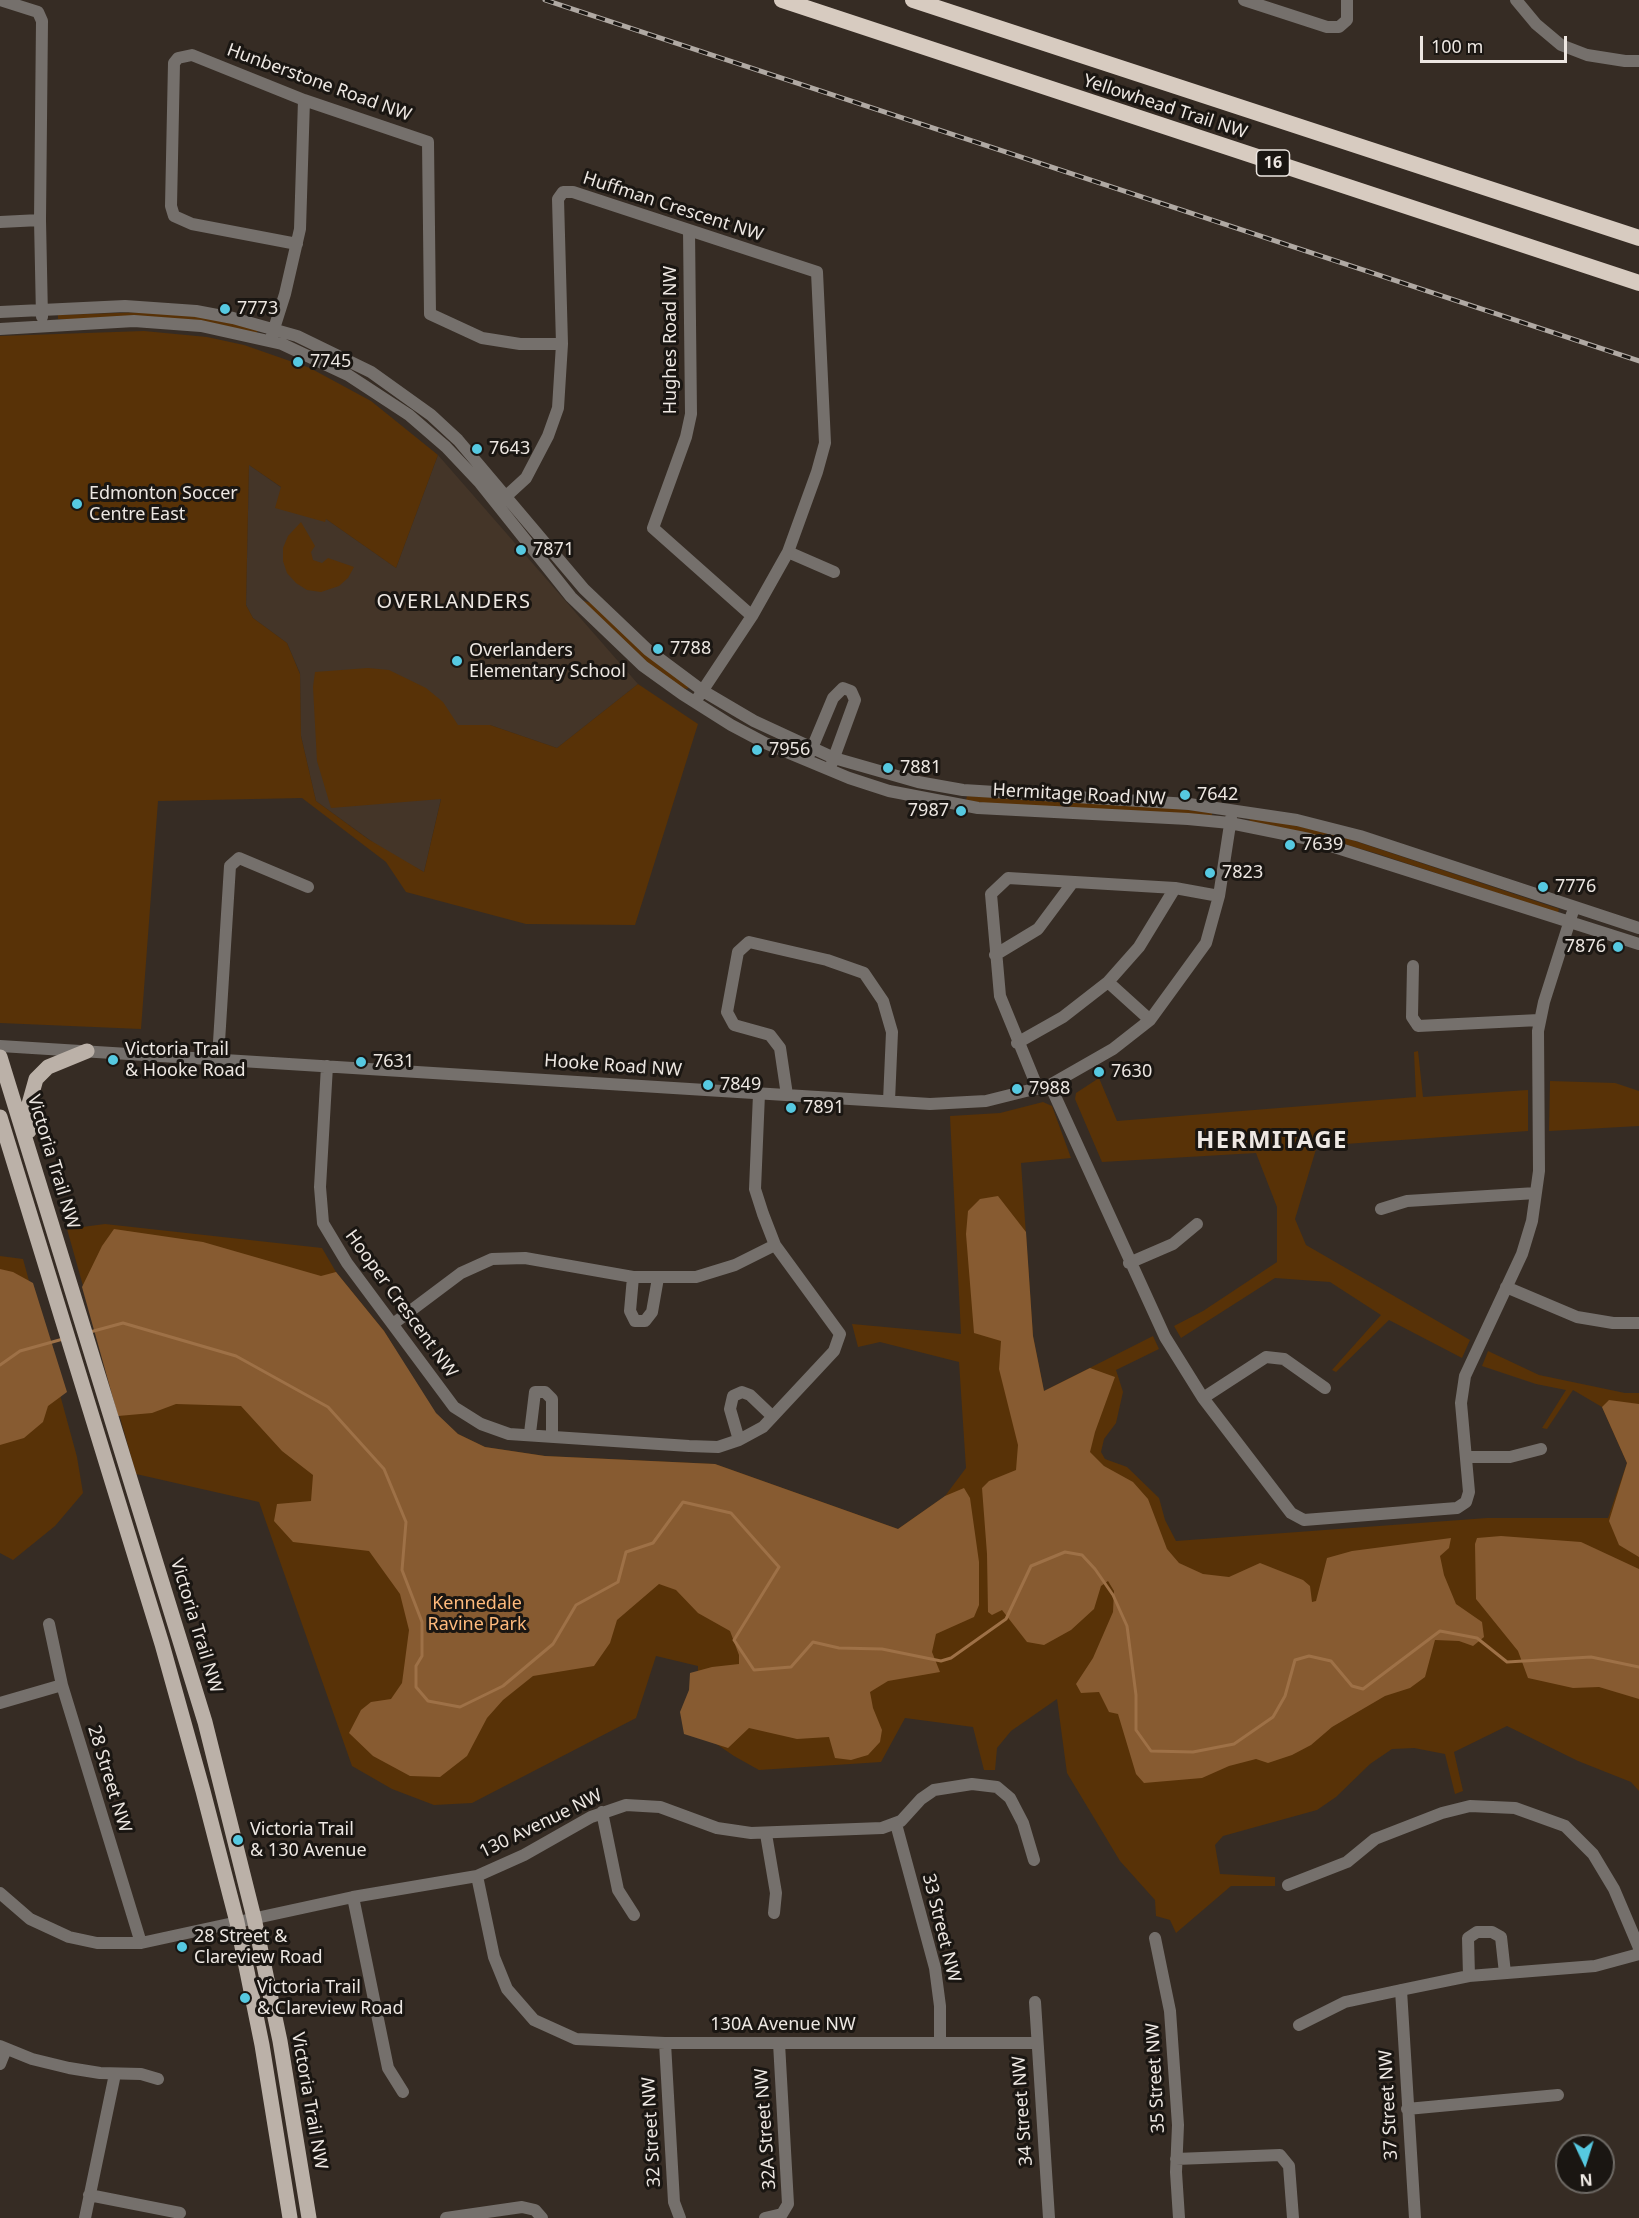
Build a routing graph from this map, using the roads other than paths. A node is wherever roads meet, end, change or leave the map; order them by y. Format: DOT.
graph roads {
  1 [pos="0,0"];
  2 [pos="782,0"];
  3 [pos="913,0"];
  4 [pos="1244,0"];
  5 [pos="1516,0"];
  6 [pos="1348,4"];
  7 [pos="1639,61"];
  8 [pos="304,100"];
  9 [pos="40,220"];
  10 [pos="0,222"];
  11 [pos="689,230"];
  12 [pos="1639,238"];
  13 [pos="297,244"];
  14 [pos="1639,283"];
  15 [pos="42,310"];
  16 [pos="0,312"];
  17 [pos="42,324"];
  18 [pos="0,329"];
  19 [pos="272,335"];
  20 [pos="562,344"];
  21 [pos="502,500"];
  22 [pos="788,552"];
  23 [pos="834,572"];
  24 [pos="752,616"];
  25 [pos="704,690"];
  26 [pos="695,702"];
  27 [pos="812,748"];
  28 [pos="834,758"];
  29 [pos="806,760"];
  30 [pos="829,770"];
  31 [pos="1233,808"];
  32 [pos="1230,824"];
  33 [pos="1073,882"];
  34 [pos="308,887"];
  35 [pos="1175,888"];
  36 [pos="1219,896"];
  37 [pos="1575,907"];
  38 [pos="1570,921"];
  39 [pos="1639,928"];
  40 [pos="1639,944"];
  41 [pos="995,955"];
  42 [pos="1413,966"];
  43 [pos="1108,982"];
  44 [pos="1150,1020"];
  45 [pos="1539,1020"];
  46 [pos="1017,1043"];
  47 [pos="0,1046"];
  48 [pos="87,1051"];
  49 [pos="0,1057"];
  50 [pos="218,1058"];
  51 [pos="327,1066"];
  52 [pos="1044,1087"];
  53 [pos="759,1094"];
  54 [pos="787,1095"];
  55 [pos="889,1101"];
  56 [pos="0,1117"];
  57 [pos="35,1170"];
  58 [pos="1536,1193"];
  59 [pos="1382,1209"];
  60 [pos="1197,1224"];
  61 [pos="775,1245"];
  62 [pos="1129,1263"];
  63 [pos="633,1277"];
  64 [pos="658,1278"];
  65 [pos="1506,1287"];
  66 [pos="1639,1323"];
  67 [pos="393,1324"];
  68 [pos="1325,1388"];
  69 [pos="1203,1398"];
  70 [pos="772,1416"];
  71 [pos="530,1433"];
  72 [pos="552,1436"];
  73 [pos="738,1440"];
  74 [pos="1541,1449"];
  75 [pos="1467,1457"];
  76 [pos="49,1624"];
  77 [pos="62,1685"];
  78 [pos="0,1703"];
  79 [pos="602,1812"];
  80 [pos="896,1824"];
  81 [pos="766,1834"];
  82 [pos="1034,1860"];
  83 [pos="477,1876"];
  84 [pos="1288,1885"];
  85 [pos="0,1893"];
  86 [pos="353,1897"];
  87 [pos="774,1913"];
  88 [pos="634,1915"];
  89 [pos="254,1918"];
  90 [pos="237,1922"];
  91 [pos="1155,1938"];
  92 [pos="141,1943"];
  93 [pos="1639,1948"];
  94 [pos="1639,1954"];
  95 [pos="1505,1973"];
  96 [pos="1469,1976"];
  97 [pos="1401,1990"];
  98 [pos="1035,2002"];
  99 [pos="1299,2025"];
  100 [pos="665,2043"];
  101 [pos="779,2043"];
  102 [pos="940,2043"];
  103 [pos="1036,2043"];
  104 [pos="3,2048"];
  105 [pos="0,2064"];
  106 [pos="115,2074"];
  107 [pos="158,2079"];
  108 [pos="403,2092"];
  109 [pos="1558,2095"];
  110 [pos="1407,2109"];
  111 [pos="1176,2159"];
  112 [pos="89,2195"];
  113 [pos="180,2213"];
  114 [pos="85,2218"];
  115 [pos="291,2218"];
  116 [pos="309,2218"];
  117 [pos="446,2218"];
  118 [pos="542,2218"];
  119 [pos="680,2218"];
  120 [pos="765,2218"];
  121 [pos="1049,2218"];
  122 [pos="1179,2218"];
  123 [pos="1293,2218"];
  124 [pos="1414,2218"];
  1 -- 9 [label="street"];
  2 -- 14 [label="highway, Yellowhead Trail NW / 16"];
  3 -- 12 [label="highway, Yellowhead Trail NW / 16"];
  4 -- 6 [label="street"];
  5 -- 7 [label="street"];
  8 -- 13 [label="street"];
  8 -- 13 [label="street, Hunberstone Road NW"];
  8 -- 20 [label="street, Hunberstone Road NW"];
  9 -- 10 [label="street"];
  9 -- 15 [label="street"];
  11 -- 20 [label="street, Huffman Crescent NW"];
  11 -- 22 [label="street, Huffman Crescent NW"];
  11 -- 24 [label="street, Hughes Road NW"];
  13 -- 19 [label="street"];
  15 -- 16 [label="street, Hermitage Road NW"];
  15 -- 17 [label="street"];
  15 -- 19 [label="street, Hermitage Road NW"];
  17 -- 18 [label="street, Hermitage Road NW"];
  17 -- 19 [label="street, Hermitage Road NW"];
  19 -- 21 [label="street, Hermitage Road NW"];
  20 -- 21 [label="street, Huffman Crescent NW"];
  21 -- 25 [label="street, Hermitage Road NW"];
  21 -- 26 [label="street, Hermitage Road NW"];
  22 -- 23 [label="street"];
  22 -- 24 [label="street, Huffman Crescent NW"];
  24 -- 25 [label="street, Huffman Crescent NW"];
  25 -- 26 [label="street, Huffman Crescent NW"];
  25 -- 27 [label="street, Hermitage Road NW"];
  26 -- 29 [label="street, Hermitage Road NW"];
  27 -- 28 [label="street, Hermitage Road NW"];
  27 -- 28 [label="street"];
  27 -- 29 [label="street"];
  28 -- 30 [label="street"];
  28 -- 31 [label="street, Hermitage Road NW"];
  29 -- 30 [label="street, Hermitage Road NW"];
  30 -- 32 [label="street, Hermitage Road NW"];
  31 -- 32 [label="street, Hooke Road NW"];
  31 -- 37 [label="street, Hermitage Road NW"];
  32 -- 36 [label="street, Hooke Road NW"];
  32 -- 38 [label="street, Hermitage Road NW"];
  33 -- 35 [label="street"];
  33 -- 41 [label="street"];
  33 -- 41 [label="street"];
  34 -- 50 [label="street"];
  35 -- 36 [label="street"];
  35 -- 43 [label="street"];
  36 -- 44 [label="street, Hooke Road NW"];
  37 -- 38 [label="street"];
  37 -- 39 [label="street, Hermitage Road NW"];
  38 -- 40 [label="street, Hermitage Road NW"];
  38 -- 45 [label="street"];
  41 -- 46 [label="street"];
  42 -- 45 [label="street"];
  43 -- 44 [label="street"];
  43 -- 46 [label="street"];
  44 -- 52 [label="street, Hooke Road NW"];
  45 -- 58 [label="street"];
  46 -- 52 [label="street"];
  47 -- 48 [label="street, Hooke Road NW"];
  48 -- 50 [label="street, Hooke Road NW"];
  48 -- 57 [label="main road"];
  49 -- 57 [label="main road, Victoria Trail NW"];
  50 -- 51 [label="street, Hooke Road NW"];
  51 -- 53 [label="street, Hooke Road NW"];
  51 -- 67 [label="street, Hooper Crescent NW"];
  52 -- 55 [label="street, Hooke Road NW"];
  52 -- 62 [label="street"];
  53 -- 54 [label="street, Hooke Road NW"];
  53 -- 61 [label="street, Hooper Crescent NW"];
  54 -- 55 [label="street, Hooke Road NW"];
  54 -- 55 [label="street"];
  56 -- 90 [label="main road, Victoria Trail NW"];
  57 -- 89 [label="main road, Victoria Trail NW"];
  58 -- 59 [label="street"];
  58 -- 65 [label="street"];
  60 -- 62 [label="street"];
  61 -- 64 [label="street"];
  61 -- 70 [label="street, Hooper Crescent NW"];
  62 -- 69 [label="street"];
  63 -- 64 [label="street"];
  63 -- 64 [label="street"];
  63 -- 67 [label="street"];
  65 -- 66 [label="street"];
  65 -- 75 [label="street"];
  67 -- 71 [label="street, Hooper Crescent NW"];
  68 -- 69 [label="street"];
  69 -- 75 [label="street"];
  70 -- 73 [label="street, Hooper Crescent NW"];
  70 -- 73 [label="street"];
  71 -- 72 [label="street, Hooper Crescent NW"];
  71 -- 72 [label="street"];
  72 -- 73 [label="street, Hooper Crescent NW"];
  74 -- 75 [label="street"];
  76 -- 77 [label="street, 28 Street NW"];
  77 -- 78 [label="street"];
  77 -- 92 [label="street, 28 Street NW"];
  79 -- 81 [label="street, 130 Avenue NW"];
  79 -- 83 [label="street, 130 Avenue NW"];
  79 -- 88 [label="street"];
  80 -- 81 [label="street, 130 Avenue NW"];
  80 -- 82 [label="street"];
  80 -- 102 [label="street, 33 Street NW"];
  81 -- 87 [label="street"];
  83 -- 86 [label="street, 130 Avenue NW"];
  83 -- 100 [label="street, 130A Avenue NW"];
  84 -- 93 [label="street"];
  85 -- 92 [label="street, 130 Avenue NW"];
  86 -- 89 [label="street, 130 Avenue NW"];
  86 -- 108 [label="street"];
  89 -- 90 [label="street, 130 Avenue NW"];
  89 -- 116 [label="main road, Victoria Trail NW"];
  90 -- 92 [label="street, 130 Avenue NW"];
  90 -- 115 [label="main road, Victoria Trail NW"];
  91 -- 111 [label="street, 35 Street NW"];
  94 -- 95 [label="street"];
  95 -- 96 [label="street"];
  95 -- 96 [label="street"];
  96 -- 97 [label="street"];
  97 -- 99 [label="street"];
  97 -- 110 [label="street, 37 Street NW"];
  98 -- 103 [label="street, 34 Street NW"];
  100 -- 101 [label="street, 130A Avenue NW"];
  100 -- 119 [label="street, 32 Street NW"];
  101 -- 102 [label="street, 130A Avenue NW"];
  101 -- 120 [label="street, 32A Street NW"];
  102 -- 103 [label="street, 130A Avenue NW"];
  103 -- 121 [label="street, 34 Street NW"];
  104 -- 105 [label="street"];
  104 -- 106 [label="street"];
  106 -- 107 [label="street"];
  106 -- 112 [label="street"];
  109 -- 110 [label="street"];
  110 -- 124 [label="street, 37 Street NW"];
  111 -- 122 [label="street, 35 Street NW"];
  111 -- 123 [label="street"];
  112 -- 113 [label="street"];
  112 -- 114 [label="street"];
  117 -- 118 [label="street"];
}
